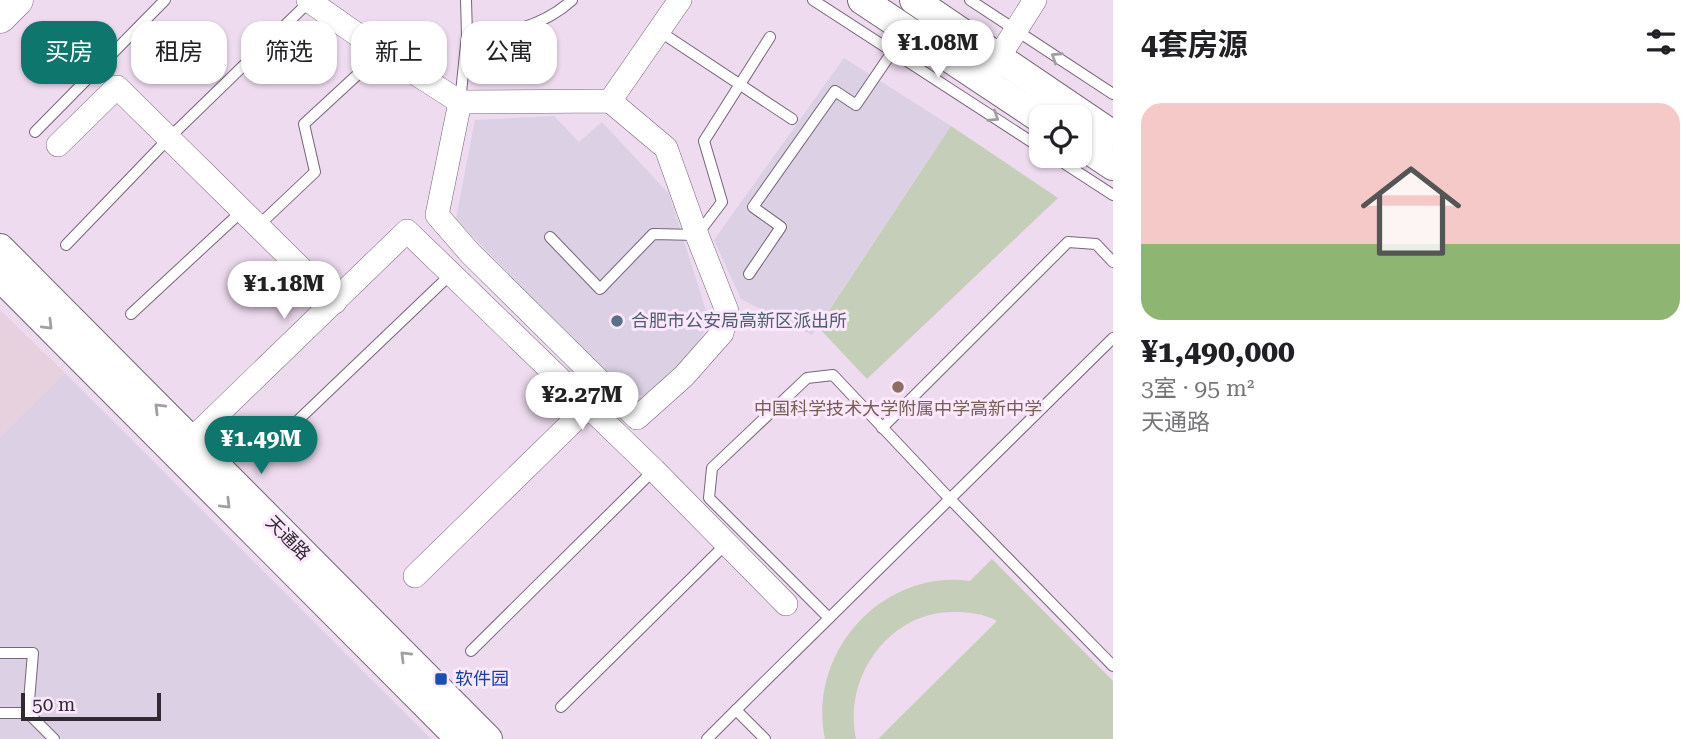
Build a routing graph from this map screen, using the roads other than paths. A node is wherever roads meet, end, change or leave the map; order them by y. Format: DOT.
graph roads {
  1 [pos="17,0"];
  2 [pos="165,0"];
  3 [pos="466,0"];
  4 [pos="572,0"];
  5 [pos="680,0"];
  6 [pos="813,0"];
  7 [pos="862,0"];
  8 [pos="914,0"];
  9 [pos="970,0"];
  10 [pos="1035,0"];
  11 [pos="309,1"];
  12 [pos="0,17"];
  13 [pos="467,21"];
  14 [pos="537,21"];
  15 [pos="351,30"];
  16 [pos="1016,30"];
  17 [pos="659,31"];
  18 [pos="770,37"];
  19 [pos="900,41"];
  20 [pos="991,70"];
  21 [pos="351,81"];
  22 [pos="432,84"];
  23 [pos="462,84"];
  24 [pos="740,84"];
  25 [pos="1113,94"];
  26 [pos="610,101"];
  27 [pos="460,102"];
  28 [pos="1029,107"];
  29 [pos="792,120"];
  30 [pos="35,132"];
  31 [pos="1113,135"];
  32 [pos="169,138"];
  33 [pos="1029,139"];
  34 [pos="58,145"];
  35 [pos="1092,152"];
  36 [pos="1113,166"];
  37 [pos="1071,168"];
  38 [pos="1113,195"];
  39 [pos="250,219"];
  40 [pos="697,235"];
  41 [pos="550,237"];
  42 [pos="66,245"];
  43 [pos="0,248"];
  44 [pos="1113,262"];
  45 [pos="749,274"];
  46 [pos="450,275"];
  47 [pos="0,277"];
  48 [pos="335,302"];
  49 [pos="131,313"];
  50 [pos="1113,338"];
  51 [pos="589,407"];
  52 [pos="883,428"];
  53 [pos="191,440"];
  54 [pos="269,448"];
  55 [pos="653,470"];
  56 [pos="948,498"];
  57 [pos="726,544"];
  58 [pos="415,576"];
  59 [pos="786,604"];
  60 [pos="829,618"];
  61 [pos="471,651"];
  62 [pos="0,653"];
  63 [pos="1113,666"];
  64 [pos="561,707"];
  65 [pos="736,710"];
  66 [pos="0,713"];
  67 [pos="28,713"];
  68 [pos="54,739"];
  69 [pos="460,739"];
  70 [pos="488,739"];
  71 [pos="707,739"];
  72 [pos="765,739"];
  1 -- 12 [label="main road"];
  2 -- 30 [label="lane"];
  3 -- 13 [label="lane"];
  4 -- 14 [label="lane"];
  5 -- 17 [label="street"];
  6 -- 19 [label="lane"];
  7 -- 19 [label="street"];
  8 -- 20 [label="street"];
  9 -- 16 [label="lane"];
  10 -- 16 [label="street"];
  11 -- 15 [label="street"];
  11 -- 32 [label="lane"];
  16 -- 20 [label="street"];
  25 -- 16 [label="lane, one-way"];
  17 -- 24 [label="lane"];
  17 -- 26 [label="street"];
  18 -- 24 [label="lane"];
  19 -- 20 [label="street"];
  19 -- 33 [label="lane, one-way"];
  19 -- 45 [label="lane"];
  20 -- 28 [label="street"];
  20 -- 31 [label="street"];
  21 -- 39 [label="lane"];
  22 -- 27 [label="street"];
  23 -- 27 [label="lane"];
  24 -- 29 [label="lane"];
  24 -- 40 [label="lane"];
  26 -- 27 [label="street"];
  26 -- 40 [label="street"];
  27 -- 40 [label="street"];
  32 -- 34 [label="street"];
  32 -- 39 [label="street"];
  32 -- 42 [label="lane"];
  35 -- 36 [label="street"];
  37 -- 38 [label="lane"];
  39 -- 48 [label="street"];
  39 -- 49 [label="lane"];
  40 -- 41 [label="lane"];
  53 -- 43 [label="street, 天通路, one-way"];
  44 -- 52 [label="lane"];
  46 -- 48 [label="street"];
  46 -- 51 [label="street"];
  46 -- 54 [label="lane"];
  47 -- 69 [label="street, 天通路, one-way"];
  48 -- 53 [label="street"];
  50 -- 56 [label="lane"];
  51 -- 55 [label="street"];
  51 -- 58 [label="street"];
  52 -- 56 [label="lane"];
  52 -- 60 [label="lane"];
  70 -- 53 [label="street, 天通路, one-way"];
  55 -- 57 [label="street"];
  55 -- 61 [label="lane"];
  56 -- 60 [label="lane"];
  56 -- 63 [label="lane"];
  57 -- 59 [label="street"];
  57 -- 64 [label="lane"];
  60 -- 65 [label="lane"];
  62 -- 67 [label="lane"];
  65 -- 71 [label="lane"];
  65 -- 72 [label="lane"];
  66 -- 67 [label="lane"];
  67 -- 68 [label="lane"];
}
